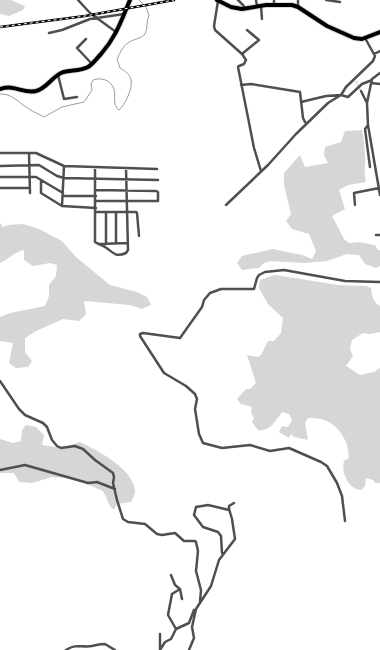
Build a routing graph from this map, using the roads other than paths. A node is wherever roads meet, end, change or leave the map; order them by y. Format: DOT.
graph roads {
  1 [pos="78,0"];
  2 [pos="130,0"];
  3 [pos="218,0"];
  4 [pos="238,0"];
  5 [pos="256,0"];
  6 [pos="298,0"];
  7 [pos="326,0"];
  8 [pos="274,2"];
  9 [pos="340,2"];
  10 [pos="259,7"];
  11 [pos="298,7"];
  12 [pos="245,9"];
  13 [pos="124,14"];
  14 [pos="98,18"];
  15 [pos="262,19"];
  16 [pos="247,30"];
  17 [pos="380,32"];
  18 [pos="49,33"];
  19 [pos="117,33"];
  20 [pos="365,38"];
  21 [pos="86,39"];
  22 [pos="380,51"];
  23 [pos="242,54"];
  24 [pos="374,54"];
  25 [pos="92,64"];
  26 [pos="380,73"];
  27 [pos="58,75"];
  28 [pos="372,82"];
  29 [pos="241,84"];
  30 [pos="380,84"];
  31 [pos="0,89"];
  32 [pos="361,91"];
  33 [pos="341,95"];
  34 [pos="77,97"];
  35 [pos="300,102"];
  36 [pos="367,103"];
  37 [pos="305,122"];
  38 [pos="368,124"];
  39 [pos="0,153"];
  40 [pos="29,153"];
  41 [pos="30,165"];
  42 [pos="0,166"];
  43 [pos="64,166"];
  44 [pos="95,167"];
  45 [pos="370,167"];
  46 [pos="126,168"];
  47 [pos="157,169"];
  48 [pos="261,171"];
  49 [pos="0,177"];
  50 [pos="30,177"];
  51 [pos="64,178"];
  52 [pos="95,179"];
  53 [pos="41,180"];
  54 [pos="126,180"];
  55 [pos="158,180"];
  56 [pos="0,188"];
  57 [pos="30,188"];
  58 [pos="379,188"];
  59 [pos="96,190"];
  60 [pos="126,191"];
  61 [pos="30,193"];
  62 [pos="63,194"];
  63 [pos="380,195"];
  64 [pos="96,196"];
  65 [pos="96,201"];
  66 [pos="126,201"];
  67 [pos="226,205"];
  68 [pos="355,205"];
  69 [pos="62,206"];
  70 [pos="96,208"];
  71 [pos="96,212"];
  72 [pos="106,212"];
  73 [pos="116,212"];
  74 [pos="126,212"];
  75 [pos="139,236"];
  76 [pos="116,243"];
  77 [pos="127,243"];
  78 [pos="100,244"];
  79 [pos="106,244"];
  80 [pos="380,282"];
  81 [pos="0,381"];
  82 [pos="0,470"];
  83 [pos="115,489"];
  84 [pos="234,503"];
  85 [pos="229,510"];
  86 [pos="345,521"];
  87 [pos="222,554"];
  88 [pos="171,575"];
  89 [pos="180,589"];
  90 [pos="182,599"];
  91 [pos="200,602"];
  92 [pos="196,609"];
  93 [pos="176,629"];
  94 [pos="160,634"];
  95 [pos="66,650"];
  96 [pos="115,650"];
  97 [pos="160,650"];
  98 [pos="189,650"];
  1 -- 14 [label="street"];
  2 -- 13 [label="highway"];
  3 -- 12 [label="highway"];
  3 -- 23 [label="street"];
  4 -- 12 [label="street"];
  5 -- 10 [label="street"];
  6 -- 11 [label="street"];
  7 -- 9 [label="street"];
  8 -- 10 [label="highway"];
  8 -- 11 [label="highway"];
  10 -- 12 [label="highway"];
  10 -- 15 [label="street"];
  11 -- 20 [label="highway"];
  13 -- 14 [label="street"];
  13 -- 19 [label="highway"];
  14 -- 18 [label="street"];
  14 -- 19 [label="street"];
  16 -- 23 [label="street"];
  17 -- 20 [label="highway"];
  19 -- 25 [label="highway"];
  20 -- 24 [label="street"];
  21 -- 25 [label="street"];
  22 -- 24 [label="street"];
  23 -- 29 [label="street"];
  24 -- 33 [label="street"];
  25 -- 27 [label="highway"];
  26 -- 28 [label="street"];
  27 -- 31 [label="highway"];
  27 -- 34 [label="street"];
  28 -- 30 [label="street"];
  28 -- 33 [label="street"];
  28 -- 36 [label="street"];
  29 -- 35 [label="street"];
  29 -- 48 [label="street"];
  32 -- 36 [label="street"];
  33 -- 35 [label="street"];
  33 -- 48 [label="street"];
  35 -- 37 [label="street"];
  36 -- 38 [label="street"];
  38 -- 45 [label="street"];
  38 -- 58 [label="street"];
  39 -- 40 [label="street"];
  40 -- 41 [label="street"];
  40 -- 43 [label="street"];
  41 -- 42 [label="street"];
  41 -- 50 [label="street"];
  41 -- 51 [label="street"];
  43 -- 44 [label="street"];
  43 -- 51 [label="street"];
  44 -- 46 [label="street"];
  44 -- 52 [label="street"];
  46 -- 47 [label="street"];
  46 -- 54 [label="street"];
  48 -- 67 [label="street"];
  49 -- 50 [label="street"];
  50 -- 53 [label="street"];
  50 -- 57 [label="street"];
  51 -- 52 [label="street"];
  51 -- 62 [label="street"];
  52 -- 54 [label="street"];
  52 -- 59 [label="street"];
  53 -- 62 [label="street"];
  53 -- 69 [label="street"];
  54 -- 55 [label="street"];
  54 -- 60 [label="street"];
  56 -- 57 [label="street"];
  57 -- 61 [label="street"];
  58 -- 63 [label="street"];
  58 -- 68 [label="street"];
  59 -- 60 [label="street"];
  59 -- 64 [label="street"];
  60 -- 66 [label="street"];
  60 -- 66 [label="street"];
  62 -- 64 [label="street"];
  62 -- 69 [label="street"];
  64 -- 65 [label="street"];
  65 -- 66 [label="street"];
  65 -- 70 [label="street"];
  66 -- 74 [label="street"];
  69 -- 70 [label="street"];
  70 -- 71 [label="street"];
  71 -- 72 [label="street"];
  71 -- 78 [label="street"];
  72 -- 73 [label="street"];
  72 -- 79 [label="street"];
  73 -- 74 [label="street"];
  73 -- 76 [label="street"];
  74 -- 75 [label="street"];
  74 -- 77 [label="street"];
  76 -- 77 [label="street"];
  76 -- 79 [label="street"];
  77 -- 78 [label="street"];
  78 -- 79 [label="street"];
  80 -- 86 [label="street"];
  81 -- 83 [label="street"];
  82 -- 83 [label="street"];
  83 -- 91 [label="street"];
  84 -- 85 [label="street"];
  85 -- 87 [label="street"];
  85 -- 87 [label="street"];
  87 -- 91 [label="street"];
  88 -- 89 [label="street"];
  89 -- 90 [label="street"];
  89 -- 93 [label="street"];
  91 -- 92 [label="street"];
  92 -- 93 [label="street"];
  92 -- 98 [label="street"];
  93 -- 97 [label="street"];
  94 -- 97 [label="street"];
  95 -- 96 [label="street"];
}
